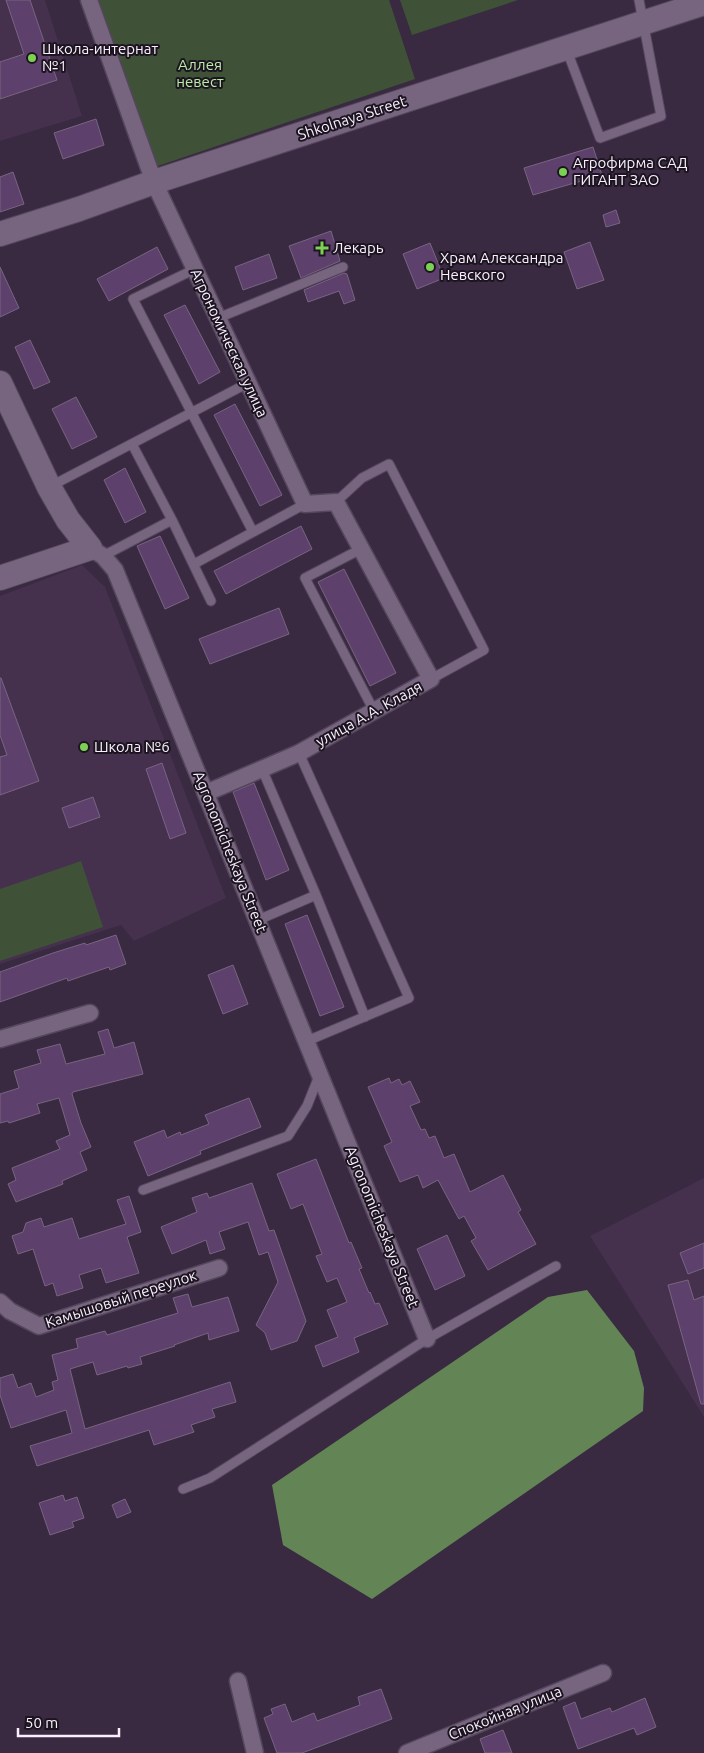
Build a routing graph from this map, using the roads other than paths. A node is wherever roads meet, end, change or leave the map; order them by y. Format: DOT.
graph roads {
  1 [pos="89,0"];
  2 [pos="704,3"];
  3 [pos="642,11"];
  4 [pos="566,47"];
  5 [pos="154,182"];
  6 [pos="0,234"];
  7 [pos="344,267"];
  8 [pos="195,269"];
  9 [pos="218,318"];
  10 [pos="0,383"];
  11 [pos="248,383"];
  12 [pos="191,413"];
  13 [pos="132,444"];
  14 [pos="49,487"];
  15 [pos="336,502"];
  16 [pos="306,504"];
  17 [pos="172,520"];
  18 [pos="253,532"];
  19 [pos="361,549"];
  20 [pos="96,552"];
  21 [pos="194,564"];
  22 [pos="0,578"];
  23 [pos="211,601"];
  24 [pos="431,679"];
  25 [pos="374,711"];
  26 [pos="298,753"];
  27 [pos="262,769"];
  28 [pos="206,793"];
  29 [pos="316,895"];
  30 [pos="258,920"];
  31 [pos="90,1013"];
  32 [pos="365,1017"];
  33 [pos="0,1039"];
  34 [pos="307,1041"];
  35 [pos="320,1073"];
  36 [pos="143,1190"];
  37 [pos="556,1266"];
  38 [pos="219,1268"];
  39 [pos="0,1302"];
  40 [pos="427,1339"];
  41 [pos="183,1489"];
  42 [pos="602,1673"];
  43 [pos="238,1681"];
  44 [pos="255,1753"];
  45 [pos="407,1753"];
  1 -- 5 [label="street, Агрономическая улица"];
  2 -- 3 [label="street, Shkolnaya Street"];
  3 -- 4 [label="street, Shkolnaya Street"];
  3 -- 4 [label="lane"];
  4 -- 5 [label="street, Shkolnaya Street"];
  5 -- 6 [label="street, Shkolnaya Street"];
  5 -- 8 [label="street, Агрономическая улица"];
  7 -- 9 [label="lane"];
  8 -- 9 [label="street, Агрономическая улица"];
  8 -- 12 [label="lane"];
  9 -- 11 [label="street, Агрономическая улица"];
  10 -- 14 [label="street, Agronomicheskaya Street"];
  11 -- 12 [label="lane"];
  11 -- 16 [label="street, Агрономическая улица"];
  12 -- 13 [label="lane"];
  12 -- 18 [label="lane"];
  13 -- 14 [label="lane"];
  13 -- 17 [label="lane"];
  14 -- 20 [label="street, Agronomicheskaya Street"];
  15 -- 16 [label="street"];
  15 -- 19 [label="street, улица А.А. Кладя"];
  15 -- 24 [label="lane"];
  16 -- 18 [label="lane"];
  17 -- 20 [label="lane"];
  17 -- 21 [label="lane"];
  18 -- 21 [label="lane"];
  19 -- 24 [label="street, улица А.А. Кладя"];
  19 -- 25 [label="lane"];
  20 -- 22 [label="street"];
  20 -- 28 [label="street, Agronomicheskaya Street"];
  21 -- 23 [label="lane"];
  24 -- 25 [label="street, улица А.А. Кладя"];
  25 -- 26 [label="street, улица А.А. Кладя"];
  26 -- 27 [label="street, улица А.А. Кладя"];
  26 -- 32 [label="lane"];
  27 -- 28 [label="street, улица А.А. Кладя"];
  27 -- 29 [label="lane"];
  28 -- 30 [label="street, Agronomicheskaya Street"];
  29 -- 30 [label="lane"];
  29 -- 32 [label="lane"];
  30 -- 34 [label="street, Agronomicheskaya Street"];
  31 -- 33 [label="street"];
  32 -- 34 [label="lane"];
  34 -- 35 [label="street, Agronomicheskaya Street"];
  35 -- 36 [label="lane"];
  35 -- 40 [label="street, Agronomicheskaya Street"];
  37 -- 40 [label="lane"];
  38 -- 39 [label="street, Камышовый переулок"];
  40 -- 41 [label="lane"];
  42 -- 45 [label="street, Спокойная улица"];
  43 -- 44 [label="street"];
}
